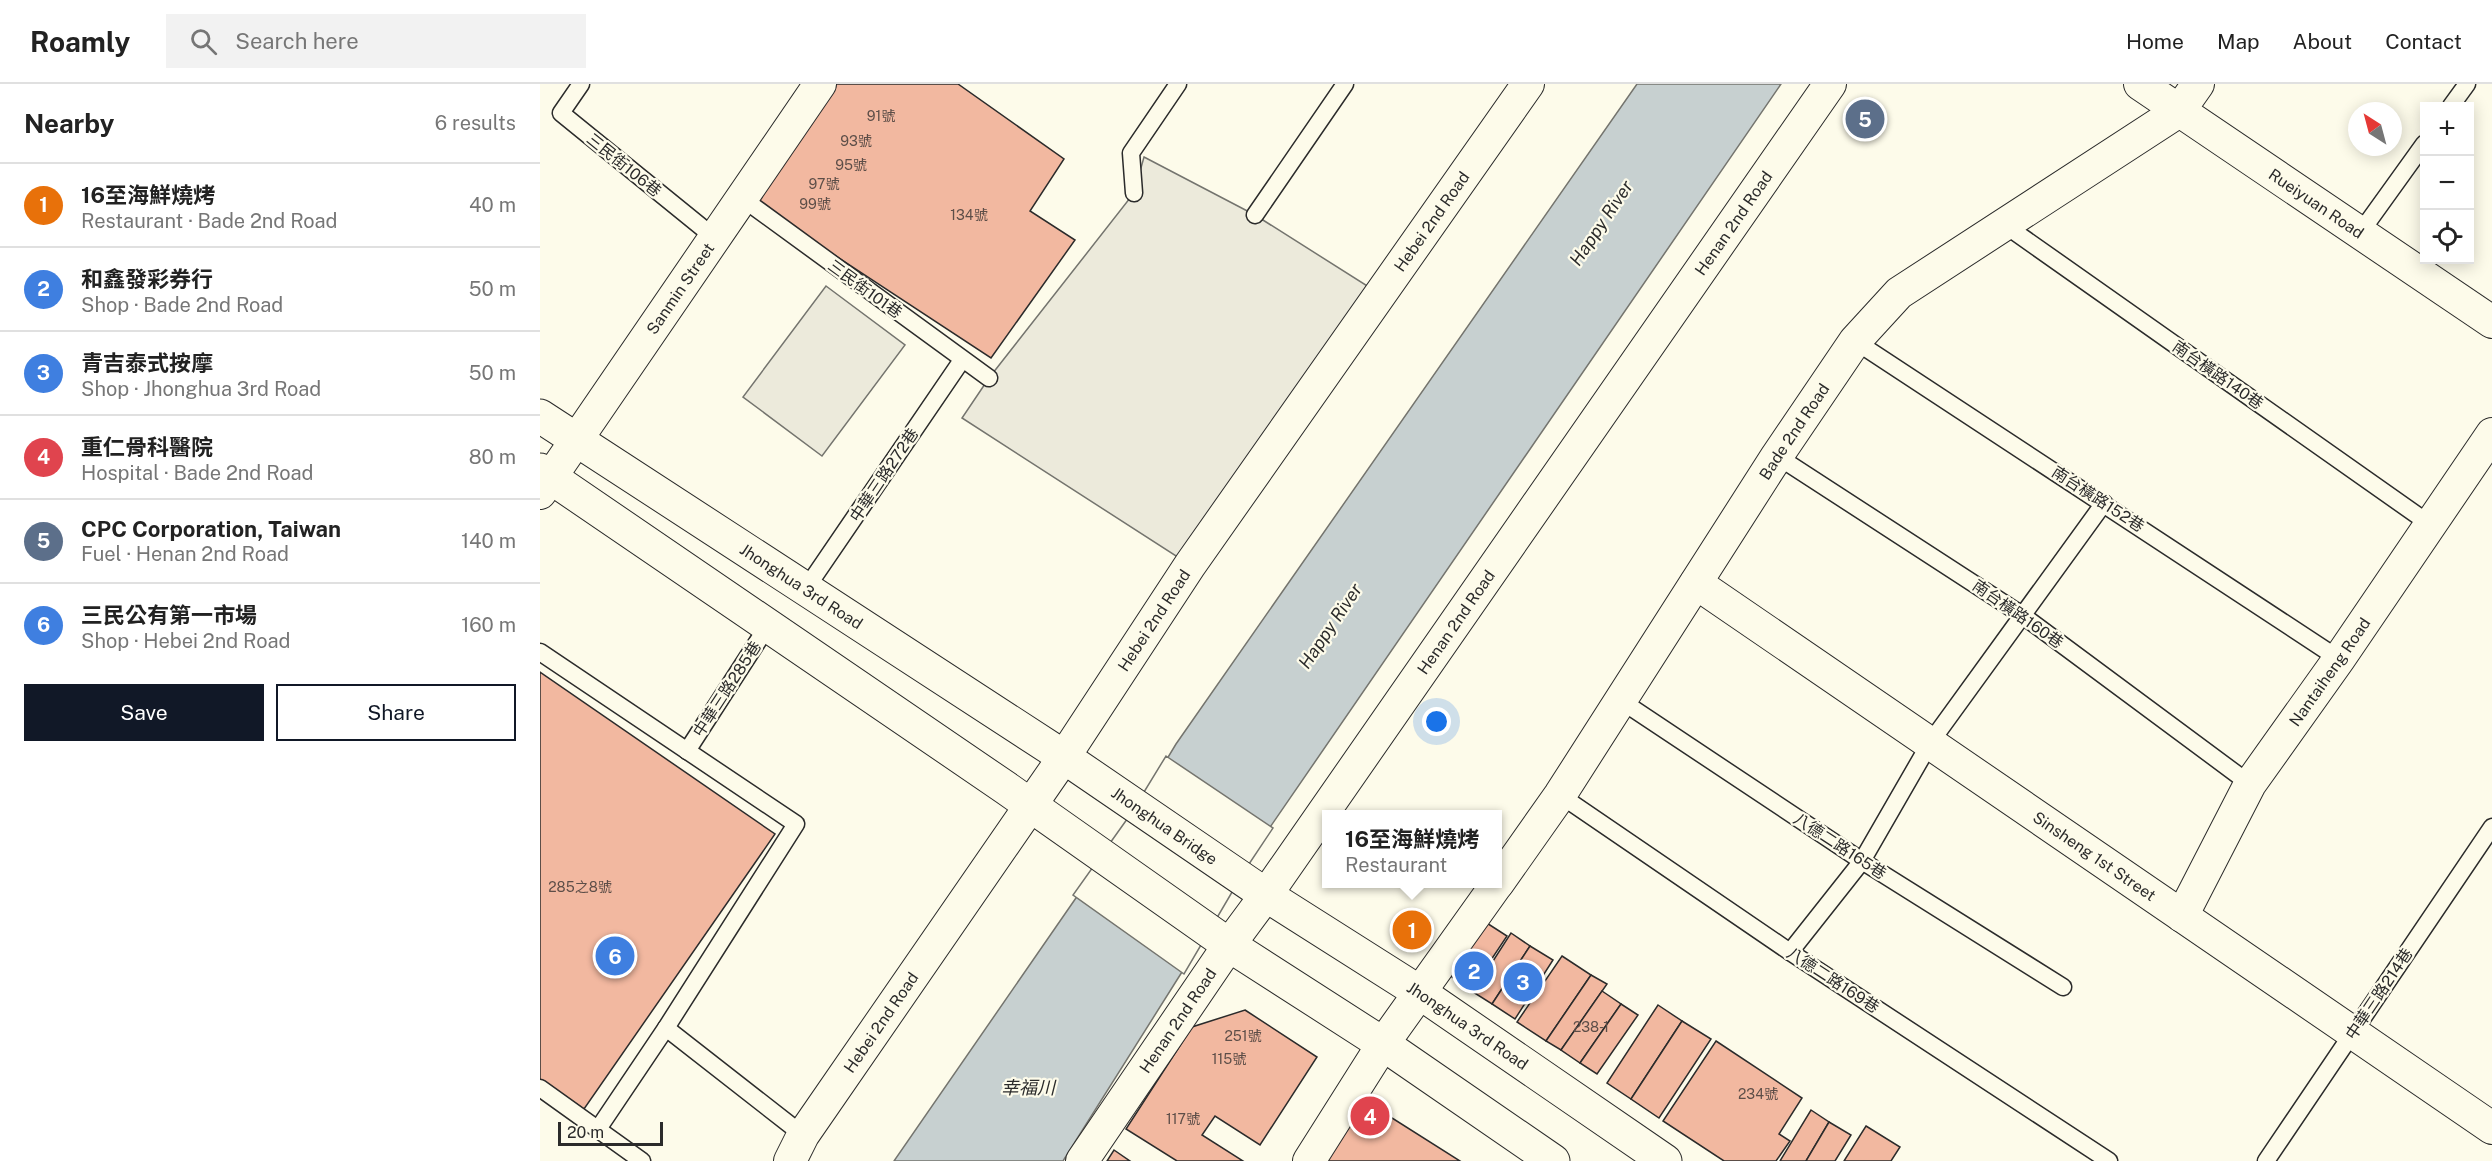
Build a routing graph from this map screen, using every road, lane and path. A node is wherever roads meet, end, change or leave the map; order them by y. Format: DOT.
graph roads {
  1 [pos="581,84"];
  2 [pos="820,84"];
  3 [pos="1178,84"];
  4 [pos="1345,84"];
  5 [pos="1528,84"];
  6 [pos="1830,84"];
  7 [pos="2140,84"];
  8 [pos="2198,84"];
  9 [pos="2467,84"];
  10 [pos="2454,102"];
  11 [pos="2179,111"];
  12 [pos="2420,150"];
  13 [pos="1134,193"];
  14 [pos="742,198"];
  15 [pos="1255,215"];
  16 [pos="2005,225"];
  17 [pos="2360,233"];
  18 [pos="715,238"];
  19 [pos="2492,322"];
  20 [pos="1855,341"];
  21 [pos="962,360"];
  22 [pos="989,378"];
  23 [pos="540,416"];
  24 [pos="2492,434"];
  25 [pos="576,440"];
  26 [pos="1777,456"];
  27 [pos="544,480"];
  28 [pos="2104,503"];
  29 [pos="2431,525"];
  30 [pos="1696,583"];
  31 [pos="805,590"];
  32 [pos="2022,615"];
  33 [pos="767,627"];
  34 [pos="540,652"];
  35 [pos="2339,658"];
  36 [pos="1620,700"];
  37 [pos="1930,743"];
  38 [pos="687,751"];
  39 [pos="1064,757"];
  40 [pos="2250,784"];
  41 [pos="1560,795"];
  42 [pos="1030,806"];
  43 [pos="1325,810"];
  44 [pos="1322,814"];
  45 [pos="2492,827"];
  46 [pos="1862,861"];
  47 [pos="1502,876"];
  48 [pos="1493,888"];
  49 [pos="1266,895"];
  50 [pos="2182,916"];
  51 [pos="1229,945"];
  52 [pos="1790,952"];
  53 [pos="2062,987"];
  54 [pos="1419,992"];
  55 [pos="666,1028"];
  56 [pos="2353,1032"];
  57 [pos="1383,1044"];
  58 [pos="540,1088"];
  59 [pos="2492,1128"];
  60 [pos="598,1129"];
  61 [pos="796,1148"];
  62 [pos="642,1161"];
  63 [pos="1082,1161"];
  64 [pos="1309,1161"];
  65 [pos="1553,1161"];
  66 [pos="1665,1161"];
  67 [pos="2109,1161"];
  68 [pos="2266,1161"];
  1 -- 18 [label="lane, 三民街106巷"];
  2 -- 14 [label="street, Sanmin Street"];
  3 -- 13 [label="lane"];
  4 -- 15 [label="lane"];
  5 -- 39 [label="street, Hebei 2nd Road"];
  6 -- 43 [label="street, Henan 2nd Road"];
  7 -- 11 [label="street, Rueiyuan Road"];
  8 -- 11 [label="street, Bade 2nd Road"];
  9 -- 10 [label="lane"];
  11 -- 16 [label="street, Bade 2nd Road"];
  11 -- 17 [label="street, Rueiyuan Road"];
  12 -- 17 [label="lane"];
  14 -- 18 [label="street, Sanmin Street"];
  14 -- 21 [label="lane, 三民街101巷"];
  16 -- 20 [label="street, Bade 2nd Road"];
  16 -- 29 [label="lane, 南台橫路140巷"];
  17 -- 19 [label="street, Rueiyuan Road"];
  18 -- 25 [label="street, Sanmin Street"];
  20 -- 26 [label="street, Bade 2nd Road"];
  20 -- 28 [label="lane, 南台橫路152巷"];
  21 -- 22 [label="lane, 三民街101巷"];
  21 -- 31 [label="lane, 中華三路272巷"];
  23 -- 25 [label="main road, Jhonghua 3rd Road"];
  24 -- 29 [label="street, Nantaiheng Road"];
  25 -- 27 [label="street, Sanmin Street"];
  25 -- 31 [label="main road, Jhonghua 3rd Road"];
  26 -- 30 [label="street, Bade 2nd Road"];
  26 -- 32 [label="lane, 南台橫路160巷"];
  27 -- 33 [label="main road"];
  28 -- 32 [label="lane"];
  28 -- 35 [label="lane, 南台橫路152巷"];
  29 -- 35 [label="street, Nantaiheng Road"];
  30 -- 36 [label="street, Bade 2nd Road"];
  30 -- 37 [label="street, Sinsheng 1st Street"];
  31 -- 39 [label="main road, Jhonghua 3rd Road"];
  32 -- 37 [label="lane"];
  32 -- 40 [label="lane, 南台橫路160巷"];
  33 -- 38 [label="lane, 中華三路285巷"];
  33 -- 42 [label="main road"];
  34 -- 38 [label="lane"];
  35 -- 40 [label="street, Nantaiheng Road"];
  36 -- 41 [label="street, Bade 2nd Road"];
  36 -- 46 [label="lane, 八德二路165巷"];
  37 -- 46 [label="lane"];
  37 -- 50 [label="street, Sinsheng 1st Street"];
  38 -- 55 [label="lane"];
  39 -- 42 [label="street, Hebei 2nd Road"];
  39 -- 49 [label="main road, Jhonghua Bridge"];
  40 -- 50 [label="street, Nantaiheng Road"];
  41 -- 47 [label="street, Bade 2nd Road"];
  41 -- 52 [label="lane, 八德二路169巷"];
  42 -- 51 [label="main road"];
  42 -- 61 [label="street, Hebei 2nd Road"];
  44 -- 49 [label="street, Henan 2nd Road"];
  45 -- 56 [label="lane, 中華三路214巷"];
  46 -- 52 [label="lane"];
  46 -- 53 [label="lane, 八德二路165巷"];
  48 -- 54 [label="street, Bade 2nd Road"];
  49 -- 51 [label="street, Henan 2nd Road"];
  49 -- 54 [label="main road, Jhonghua 3rd Road"];
  50 -- 56 [label="street, Sinsheng 1st Street"];
  51 -- 57 [label="main road"];
  51 -- 63 [label="street, Henan 2nd Road"];
  52 -- 67 [label="lane, 八德二路169巷"];
  54 -- 57 [label="street, Bade 2nd Road"];
  54 -- 66 [label="main road, Jhonghua 3rd Road"];
  55 -- 60 [label="lane"];
  55 -- 61 [label="lane"];
  56 -- 59 [label="street, Sinsheng 1st Street"];
  56 -- 68 [label="lane, 中華三路214巷"];
  57 -- 64 [label="street, Bade 2nd Road"];
  57 -- 65 [label="main road"];
  58 -- 60 [label="lane"];
  60 -- 62 [label="lane"];
}
